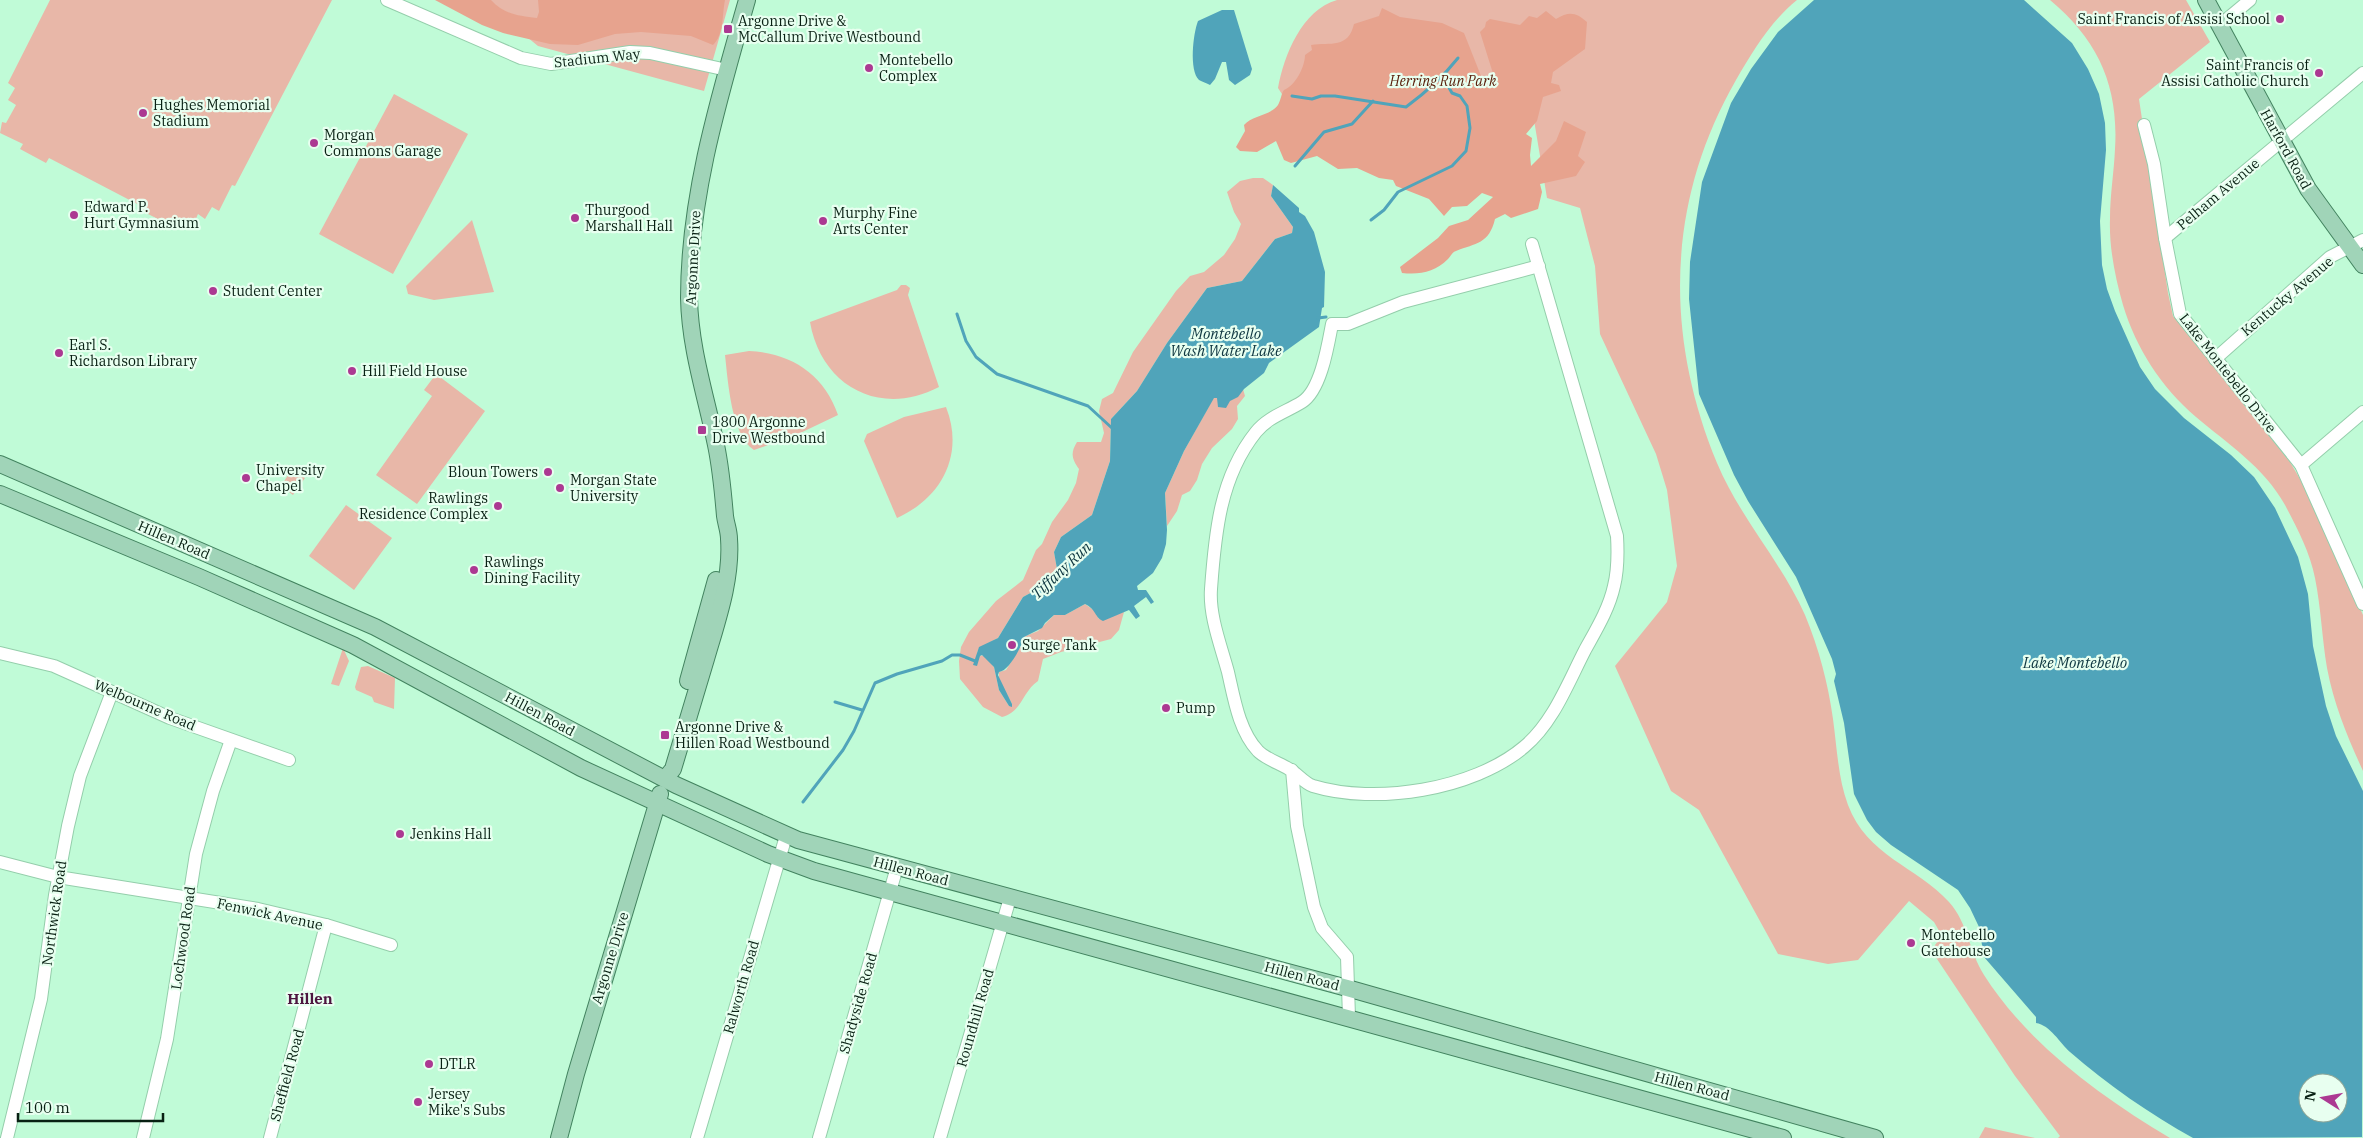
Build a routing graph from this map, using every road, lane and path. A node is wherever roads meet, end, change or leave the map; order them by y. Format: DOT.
graph roads {
  1 [pos="387,0"];
  2 [pos="746,0"];
  3 [pos="2206,0"];
  4 [pos="2250,0"];
  5 [pos="2220,26"];
  6 [pos="727,70"];
  7 [pos="2363,73"];
  8 [pos="2144,125"];
  9 [pos="2280,141"];
  10 [pos="2165,238"];
  11 [pos="2356,243"];
  12 [pos="1532,244"];
  13 [pos="2363,265"];
  14 [pos="1538,266"];
  15 [pos="2215,358"];
  16 [pos="2363,412"];
  17 [pos="0,464"];
  18 [pos="2301,465"];
  19 [pos="0,494"];
  20 [pos="143,526"];
  21 [pos="133,550"];
  22 [pos="2359,582"];
  23 [pos="2363,604"];
  24 [pos="375,627"];
  25 [pos="363,650"];
  26 [pos="0,653"];
  27 [pos="485,684"];
  28 [pos="112,692"];
  29 [pos="471,708"];
  30 [pos="231,740"];
  31 [pos="289,760"];
  32 [pos="1292,770"];
  33 [pos="664,779"];
  34 [pos="657,803"];
  35 [pos="786,836"];
  36 [pos="779,859"];
  37 [pos="0,862"];
  38 [pos="897,867"];
  39 [pos="58,877"];
  40 [pos="890,892"];
  41 [pos="188,898"];
  42 [pos="1010,898"];
  43 [pos="1002,922"];
  44 [pos="326,925"];
  45 [pos="392,945"];
  46 [pos="1347,988"];
  47 [pos="1349,1017"];
  48 [pos="7,1138"];
  49 [pos="143,1138"];
  50 [pos="270,1138"];
  51 [pos="559,1138"];
  52 [pos="697,1138"];
  53 [pos="819,1138"];
  54 [pos="940,1138"];
  55 [pos="1783,1138"];
  56 [pos="1875,1138"];
  1 -- 6 [label="street, Stadium Way"];
  2 -- 6 [label="main road, Argonne Drive"];
  3 -- 5 [label="main road, Harford Road"];
  4 -- 5 [label="street"];
  5 -- 9 [label="main road, Harford Road"];
  6 -- 33 [label="main road, Argonne Drive"];
  7 -- 9 [label="street, Pelham Avenue"];
  8 -- 10 [label="street, Lake Montebello Drive"];
  9 -- 10 [label="street, Pelham Avenue"];
  9 -- 11 [label="main road, Harford Road"];
  10 -- 15 [label="street, Lake Montebello Drive"];
  11 -- 13 [label="main road, Harford Road"];
  11 -- 15 [label="street, Kentucky Avenue"];
  12 -- 14 [label="street"];
  14 -- 32 [label="street"];
  14 -- 32 [label="street"];
  15 -- 18 [label="street, Lake Montebello Drive"];
  16 -- 18 [label="street"];
  17 -- 20 [label="main road, Hillen Road"];
  18 -- 22 [label="street, Lake Montebello Drive"];
  19 -- 21 [label="main road, Hillen Road"];
  20 -- 21 [label="main road"];
  20 -- 24 [label="main road, Hillen Road"];
  21 -- 25 [label="main road, Hillen Road"];
  22 -- 23 [label="street, Lake Montebello Drive"];
  24 -- 25 [label="main road"];
  24 -- 27 [label="main road, Hillen Road"];
  25 -- 29 [label="main road, Hillen Road"];
  26 -- 28 [label="street, Welbourne Road"];
  27 -- 29 [label="main road"];
  27 -- 33 [label="main road, Hillen Road"];
  28 -- 30 [label="street, Welbourne Road"];
  28 -- 39 [label="street, Northwick Road"];
  29 -- 34 [label="main road, Hillen Road"];
  30 -- 31 [label="street, Welbourne Road"];
  30 -- 41 [label="street, Lochwood Road"];
  32 -- 46 [label="street"];
  33 -- 34 [label="main road, Argonne Drive"];
  33 -- 35 [label="main road, Hillen Road"];
  34 -- 36 [label="main road, Hillen Road"];
  34 -- 51 [label="main road, Argonne Drive"];
  35 -- 36 [label="street, Ralworth Road"];
  35 -- 38 [label="main road, Hillen Road"];
  36 -- 40 [label="main road, Hillen Road"];
  36 -- 52 [label="street, Ralworth Road"];
  37 -- 39 [label="street, Fenwick Avenue"];
  38 -- 40 [label="street, Shadyside Road"];
  38 -- 42 [label="main road, Hillen Road"];
  39 -- 41 [label="street, Fenwick Avenue"];
  39 -- 48 [label="street, Northwick Road"];
  40 -- 43 [label="main road, Hillen Road"];
  40 -- 53 [label="street, Shadyside Road"];
  41 -- 44 [label="street, Fenwick Avenue"];
  41 -- 49 [label="street, Lochwood Road"];
  42 -- 43 [label="street, Roundhill Road"];
  42 -- 46 [label="main road, Hillen Road"];
  43 -- 47 [label="main road, Hillen Road"];
  43 -- 54 [label="street, Roundhill Road"];
  44 -- 45 [label="street, Fenwick Avenue"];
  44 -- 50 [label="street, Sheffield Road"];
  46 -- 47 [label="street"];
  46 -- 56 [label="main road, Hillen Road"];
  47 -- 55 [label="main road, Hillen Road"];
}
